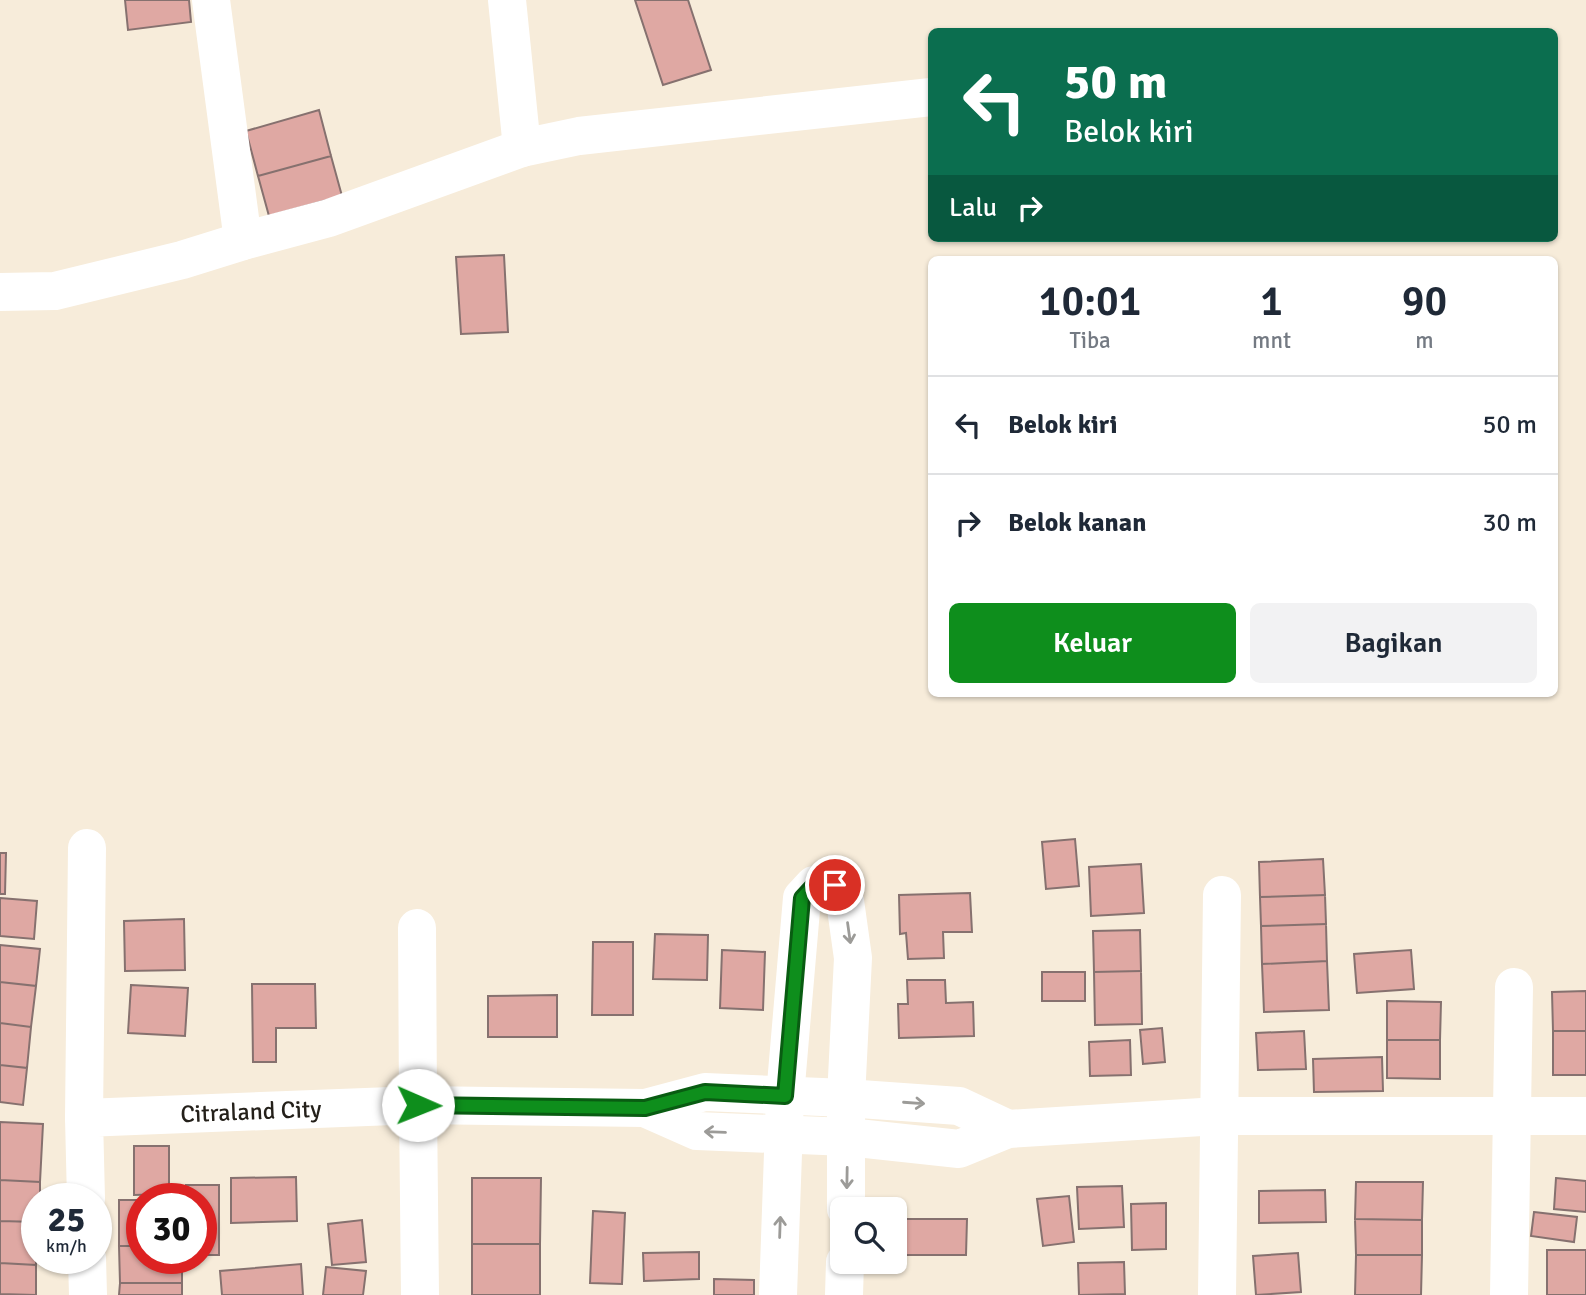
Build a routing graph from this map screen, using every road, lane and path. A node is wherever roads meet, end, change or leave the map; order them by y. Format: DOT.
graph roads {
  1 [pos="211,0"];
  2 [pos="507,0"];
  3 [pos="928,97"];
  4 [pos="522,148"];
  5 [pos="243,241"];
  6 [pos="0,292"];
  7 [pos="87,848"];
  8 [pos="1223,895"];
  9 [pos="417,928"];
  10 [pos="1514,987"];
  11 [pos="785,1096"];
  12 [pos="846,1098"];
  13 [pos="418,1105"];
  14 [pos="645,1108"];
  15 [pos="1218,1116"];
  16 [pos="1513,1116"];
  17 [pos="1586,1116"];
  18 [pos="84,1118"];
  19 [pos="1008,1129"];
  20 [pos="783,1134"];
  21 [pos="848,1137"];
  22 [pos="86,1183"];
  23 [pos="846,1197"];
  24 [pos="87,1274"];
  25 [pos="845,1274"];
  26 [pos="88,1295"];
  27 [pos="420,1295"];
  28 [pos="778,1295"];
  29 [pos="844,1295"];
  30 [pos="1217,1295"];
  31 [pos="1509,1295"];
  1 -- 5 [label="street"];
  2 -- 4 [label="street"];
  3 -- 4 [label="street"];
  4 -- 5 [label="street"];
  5 -- 6 [label="street"];
  7 -- 18 [label="street"];
  8 -- 15 [label="street"];
  9 -- 13 [label="street"];
  10 -- 16 [label="street"];
  11 -- 12 [label="street, Citraland City"];
  11 -- 12 [label="street, one-way"];
  11 -- 14 [label="street, Citraland City"];
  11 -- 20 [label="street"];
  12 -- 19 [label="street, Citraland City, one-way"];
  12 -- 21 [label="street"];
  13 -- 14 [label="street, Citraland City"];
  13 -- 18 [label="street, Citraland City"];
  13 -- 27 [label="street"];
  20 -- 14 [label="street, Citraland City, one-way"];
  15 -- 16 [label="street"];
  15 -- 19 [label="street"];
  15 -- 30 [label="street"];
  16 -- 17 [label="street"];
  16 -- 31 [label="street"];
  18 -- 22 [label="street"];
  19 -- 21 [label="street, Citraland City"];
  20 -- 21 [label="street, Citraland City"];
  28 -- 20 [label="street, one-way"];
  21 -- 23 [label="street, one-way"];
  24 -- 26 [label="street"];
  25 -- 29 [label="street"];
}
